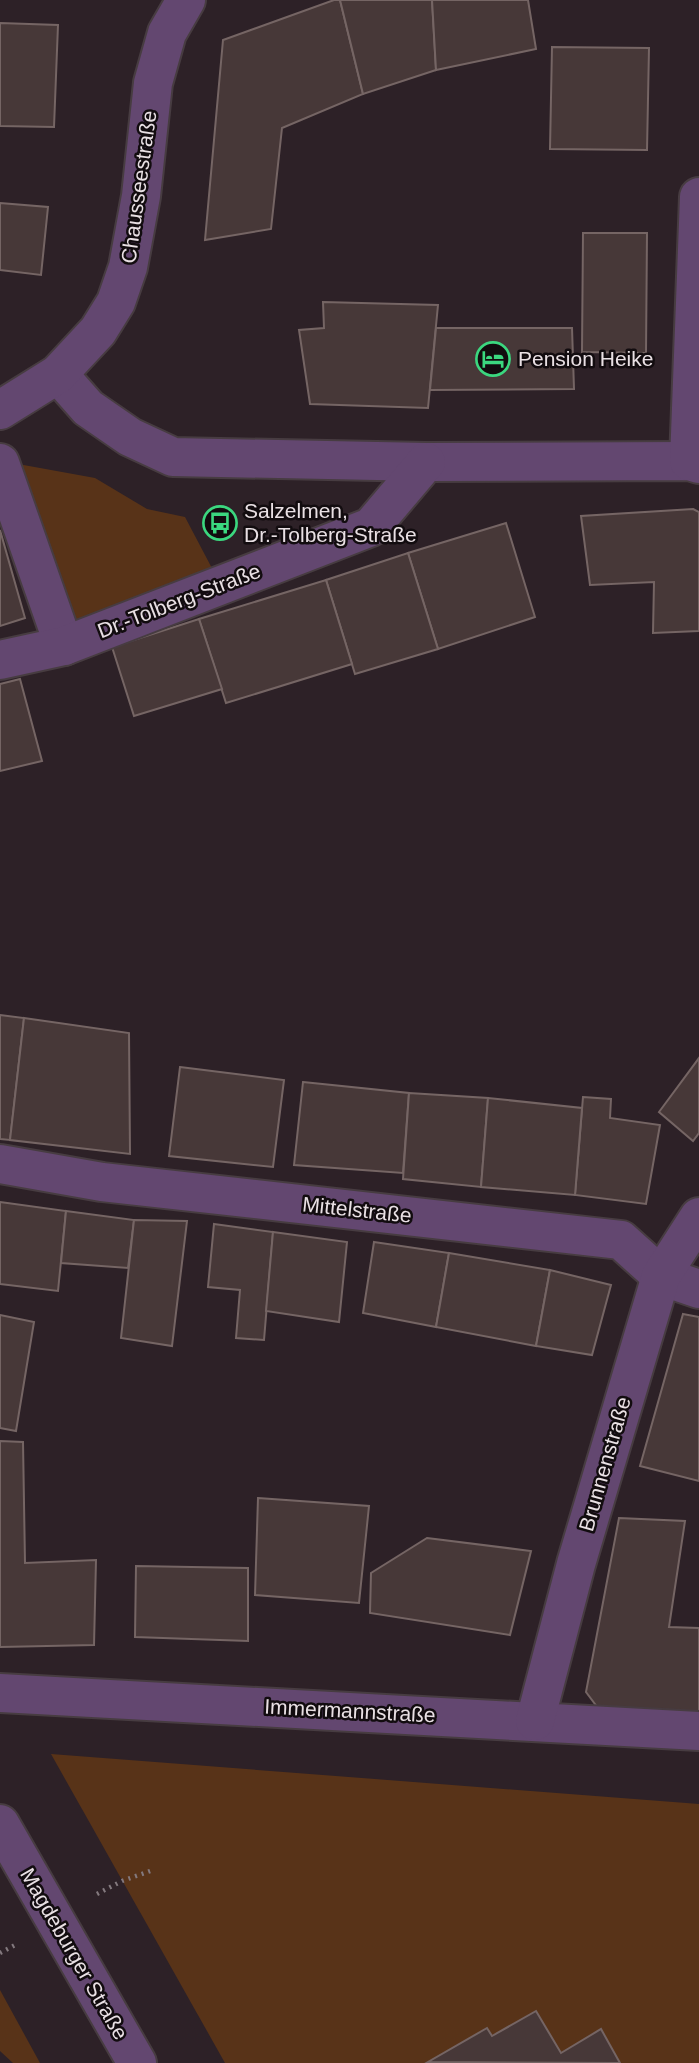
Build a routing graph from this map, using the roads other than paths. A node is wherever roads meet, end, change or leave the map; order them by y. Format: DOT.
graph roads {
  1 [pos="186,0"];
  2 [pos="699,197"];
  3 [pos="58,374"];
  4 [pos="0,410"];
  5 [pos="426,462"];
  6 [pos="694,462"];
  7 [pos="0,463"];
  8 [pos="64,646"];
  9 [pos="0,660"];
  10 [pos="0,1164"];
  11 [pos="699,1217"];
  12 [pos="661,1276"];
  13 [pos="699,1289"];
  14 [pos="0,1692"];
  15 [pos="535,1721"];
  16 [pos="699,1731"];
  17 [pos="4,1839"];
  18 [pos="136,2063"];
  1 -- 3 [label="street, Chausseestraße"];
  2 -- 6 [label="street"];
  3 -- 4 [label="street, Chausseestraße"];
  3 -- 5 [label="street"];
  5 -- 6 [label="street"];
  5 -- 8 [label="street, Dr.-Tolberg-Straße"];
  7 -- 8 [label="street"];
  8 -- 9 [label="street, Dr.-Tolberg-Straße"];
  10 -- 12 [label="street, Mittelstraße"];
  11 -- 12 [label="street, Brunnenstraße"];
  12 -- 13 [label="street, Mittelstraße"];
  12 -- 15 [label="street, Brunnenstraße"];
  14 -- 15 [label="street, Immermannstraße"];
  15 -- 16 [label="street, Immermannstraße"];
  17 -- 18 [label="street, Magdeburger Straße"];
}
